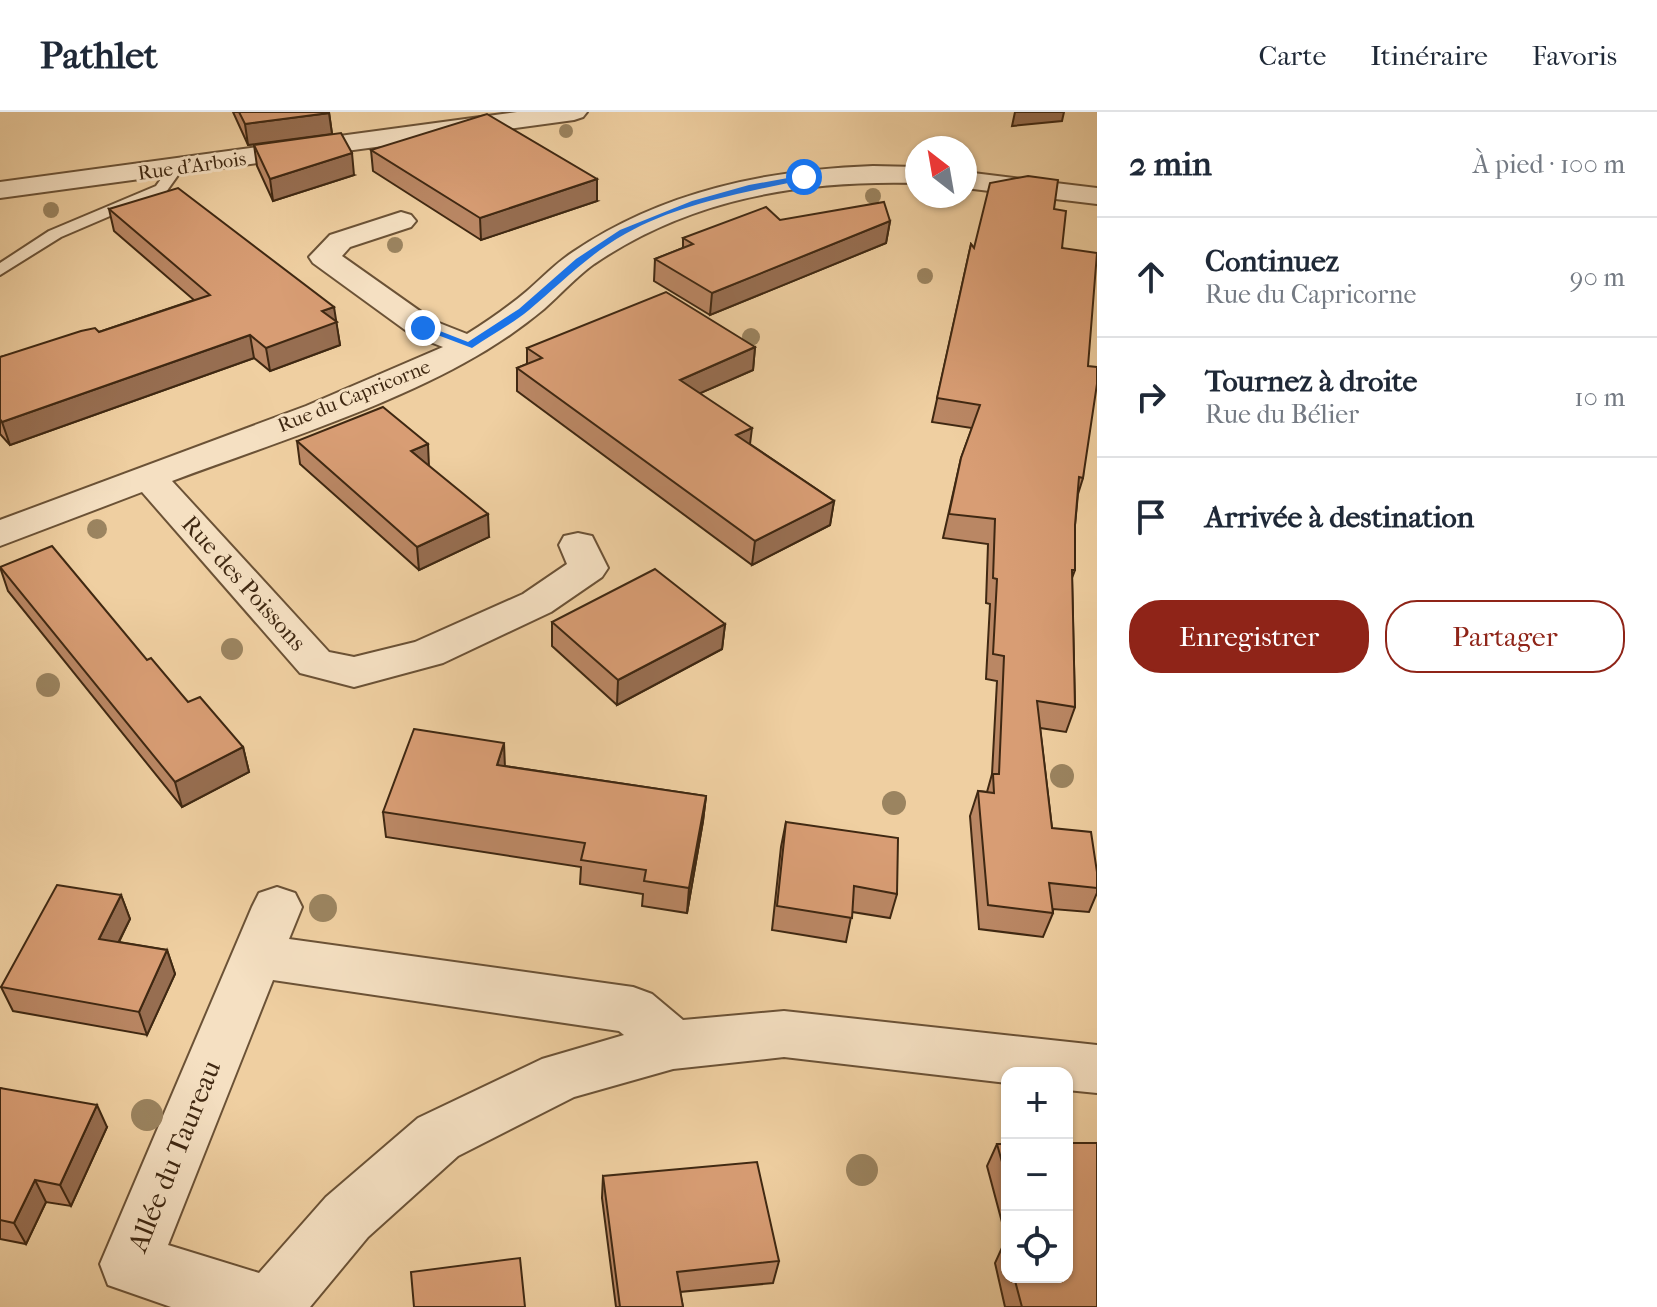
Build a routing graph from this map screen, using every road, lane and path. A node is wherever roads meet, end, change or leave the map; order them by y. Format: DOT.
graph roads {
  1 [pos="574,112"];
  2 [pos="176,168"];
  3 [pos="905,174"];
  4 [pos="977,181"];
  5 [pos="0,190"];
  6 [pos="1097,196"];
  7 [pos="401,221"];
  8 [pos="0,270"];
  9 [pos="469,346"];
  10 [pos="149,478"];
  11 [pos="0,534"];
  12 [pos="578,545"];
  13 [pos="673,1045"];
  14 [pos="1097,1069"];
  15 [pos="270,1307"];
  1 -- 2 [label="street, Rue d'Arbois"];
  2 -- 5 [label="street, Rue d'Arbois"];
  2 -- 8 [label="lane"];
  3 -- 9 [label="street, Rue du Capricorne"];
  4 -- 6 [label="street"];
  7 -- 9 [label="street"];
  9 -- 10 [label="street, Rue du Capricorne"];
  10 -- 11 [label="street, Rue du Capricorne"];
  10 -- 12 [label="street, Rue des Poissons"];
  13 -- 14 [label="street"];
  13 -- 15 [label="street"];
  13 -- 15 [label="street, Allée du Taureau"];
}
